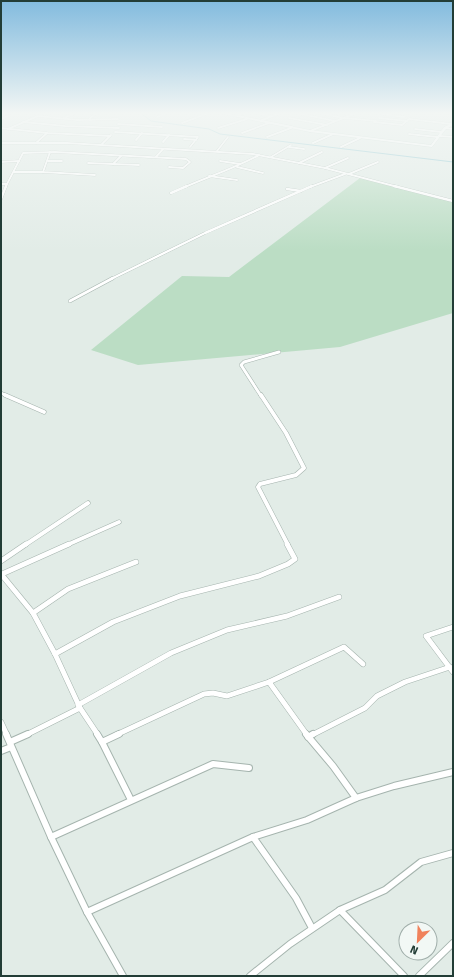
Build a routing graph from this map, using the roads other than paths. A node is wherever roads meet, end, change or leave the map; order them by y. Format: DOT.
graph roads {
  1 [pos="117,160"];
  2 [pos="187,160"];
  3 [pos="250,160"];
  4 [pos="277,160"];
  5 [pos="307,160"];
  6 [pos="344,160"];
  7 [pos="19,161"];
  8 [pos="48,161"];
  9 [pos="62,161"];
  10 [pos="220,161"];
  11 [pos="1,162"];
  12 [pos="378,162"];
  13 [pos="88,163"];
  14 [pos="113,164"];
  15 [pos="240,164"];
  16 [pos="298,164"];
  17 [pos="138,166"];
  18 [pos="169,167"];
  19 [pos="237,167"];
  20 [pos="325,168"];
  21 [pos="14,172"];
  22 [pos="43,172"];
  23 [pos="263,173"];
  24 [pos="346,174"];
  25 [pos="95,175"];
  26 [pos="209,176"];
  27 [pos="237,180"];
  28 [pos="1,184"];
  29 [pos="7,184"];
  30 [pos="287,189"];
  31 [pos="301,191"];
  32 [pos="171,193"];
  33 [pos="1,199"];
  34 [pos="453,201"];
  35 [pos="70,300"];
  36 [pos="279,352"];
  37 [pos="1,394"];
  38 [pos="44,412"];
  39 [pos="88,503"];
  40 [pos="118,522"];
  41 [pos="1,561"];
  42 [pos="136,562"];
  43 [pos="1,574"];
  44 [pos="339,597"];
  45 [pos="33,613"];
  46 [pos="453,627"];
  47 [pos="56,654"];
  48 [pos="364,664"];
  49 [pos="451,670"];
  50 [pos="268,682"];
  51 [pos="79,706"];
  52 [pos="1,722"];
  53 [pos="308,737"];
  54 [pos="102,742"];
  55 [pos="10,744"];
  56 [pos="1,751"];
  57 [pos="249,768"];
  58 [pos="453,772"];
  59 [pos="356,798"];
  60 [pos="131,800"];
  61 [pos="51,837"];
  62 [pos="253,837"];
  63 [pos="453,853"];
  64 [pos="340,910"];
  65 [pos="87,912"];
  66 [pos="312,928"];
  67 [pos="453,943"];
  68 [pos="123,976"];
  69 [pos="250,976"];
  70 [pos="404,976"];
  71 [pos="419,976"];
  1 -- 14 [label="street"];
  2 -- 18 [label="street"];
  3 -- 15 [label="street"];
  4 -- 16 [label="street"];
  5 -- 16 [label="street"];
  6 -- 20 [label="street"];
  7 -- 11 [label="street"];
  7 -- 21 [label="street"];
  8 -- 9 [label="street"];
  8 -- 22 [label="street"];
  10 -- 15 [label="street"];
  12 -- 24 [label="street"];
  13 -- 14 [label="street"];
  14 -- 17 [label="street"];
  15 -- 19 [label="street"];
  16 -- 20 [label="street"];
  19 -- 23 [label="street"];
  19 -- 26 [label="street"];
  20 -- 24 [label="street"];
  21 -- 22 [label="street"];
  21 -- 29 [label="street"];
  22 -- 25 [label="street"];
  24 -- 31 [label="street"];
  24 -- 34 [label="street"];
  26 -- 27 [label="street"];
  26 -- 32 [label="street"];
  28 -- 29 [label="street"];
  29 -- 33 [label="street"];
  30 -- 31 [label="street"];
  31 -- 35 [label="street"];
  36 -- 47 [label="street"];
  37 -- 38 [label="street"];
  39 -- 41 [label="street"];
  40 -- 43 [label="street"];
  42 -- 45 [label="street"];
  43 -- 45 [label="street"];
  44 -- 51 [label="street"];
  45 -- 47 [label="street"];
  46 -- 49 [label="street"];
  47 -- 51 [label="street"];
  48 -- 50 [label="street"];
  49 -- 53 [label="street"];
  50 -- 53 [label="street"];
  50 -- 54 [label="street"];
  51 -- 54 [label="street"];
  51 -- 55 [label="street"];
  52 -- 55 [label="street"];
  53 -- 59 [label="street"];
  54 -- 60 [label="street"];
  55 -- 56 [label="street"];
  55 -- 61 [label="street"];
  57 -- 60 [label="street"];
  58 -- 59 [label="street"];
  59 -- 62 [label="street"];
  60 -- 61 [label="street"];
  61 -- 65 [label="street"];
  62 -- 65 [label="street"];
  62 -- 66 [label="street"];
  63 -- 64 [label="street"];
  64 -- 66 [label="street"];
  64 -- 70 [label="street"];
  65 -- 68 [label="street"];
  66 -- 69 [label="street"];
  67 -- 71 [label="street"];
}
